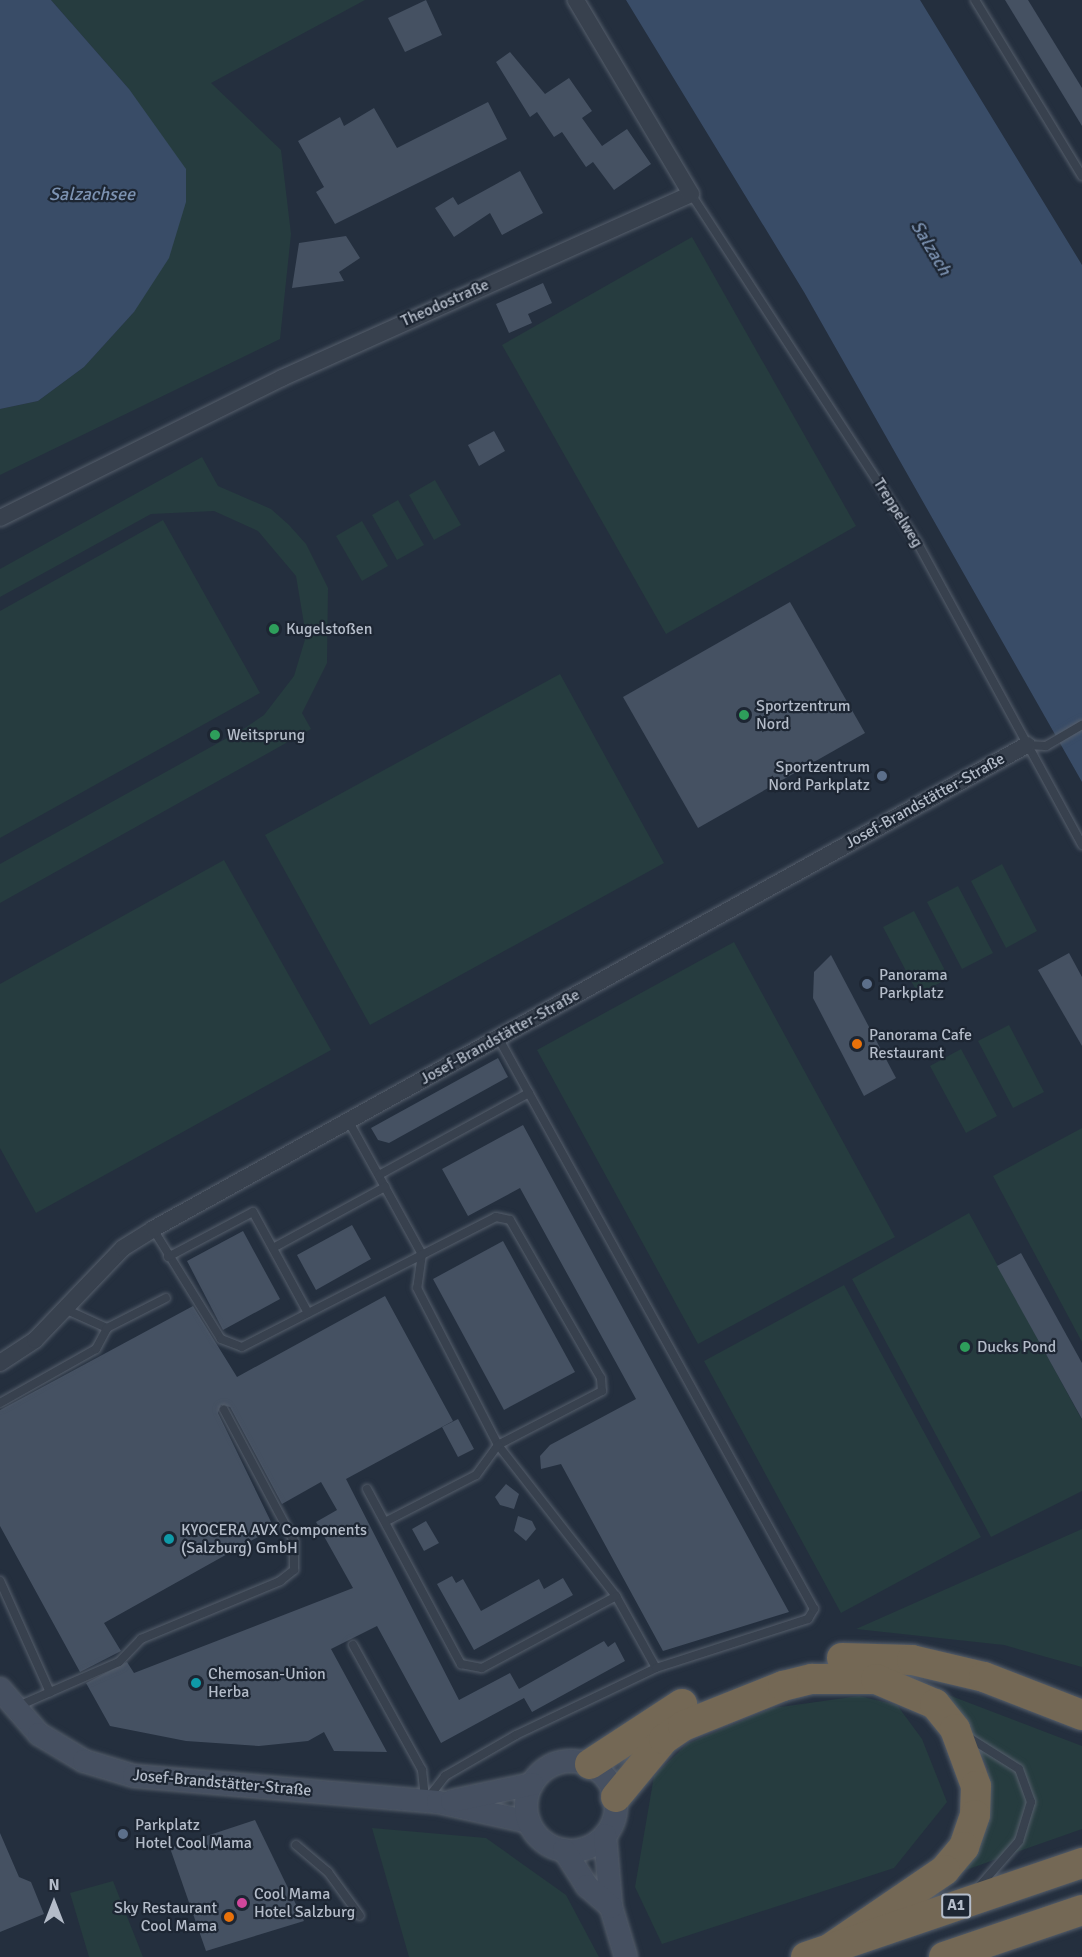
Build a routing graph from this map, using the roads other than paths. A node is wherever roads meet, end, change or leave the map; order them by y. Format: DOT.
graph roads {
  1 [pos="576,0"];
  2 [pos="975,0"];
  3 [pos="1082,176"];
  4 [pos="691,194"];
  5 [pos="0,518"];
  6 [pos="1082,725"];
  7 [pos="1027,745"];
  8 [pos="1082,845"];
  9 [pos="499,1039"];
  10 [pos="529,1094"];
  11 [pos="349,1122"];
  12 [pos="379,1175"];
  13 [pos="385,1187"];
  14 [pos="153,1229"];
  15 [pos="273,1248"];
  16 [pos="422,1254"];
  17 [pos="168,1257"];
  18 [pos="166,1298"];
  19 [pos="67,1310"];
  20 [pos="308,1313"];
  21 [pos="107,1328"];
  22 [pos="0,1363"];
  23 [pos="0,1403"];
  24 [pos="224,1410"];
  25 [pos="498,1445"];
  26 [pos="367,1489"];
  27 [pos="386,1522"];
  28 [pos="0,1581"];
  29 [pos="616,1596"];
  30 [pos="353,1645"];
  31 [pos="656,1668"];
  32 [pos="0,1689"];
  33 [pos="50,1692"];
  34 [pos="13,1708"];
  35 [pos="1082,1715"];
  36 [pos="955,1729"];
  37 [pos="590,1764"];
  38 [pos="532,1784"];
  39 [pos="616,1797"];
  40 [pos="431,1802"];
  41 [pos="529,1822"];
  42 [pos="605,1835"];
  43 [pos="296,1845"];
  44 [pos="564,1850"];
  45 [pos="1082,1863"];
  46 [pos="963,1904"];
  47 [pos="611,1907"];
  48 [pos="1082,1910"];
  49 [pos="360,1916"];
  50 [pos="818,1953"];
  51 [pos="626,1957"];
  52 [pos="944,1957"];
  1 -- 4 [label="street"];
  2 -- 3 [label="lane"];
  4 -- 5 [label="street, Theodostraße"];
  4 -- 7 [label="lane, Treppelweg"];
  6 -- 7 [label="lane"];
  7 -- 8 [label="lane, Treppelweg"];
  7 -- 9 [label="street, Josef-Brandstätter-Straße"];
  9 -- 10 [label="lane"];
  9 -- 11 [label="street, Josef-Brandstätter-Straße"];
  10 -- 12 [label="lane"];
  10 -- 31 [label="lane"];
  11 -- 12 [label="lane"];
  11 -- 14 [label="street, Josef-Brandstätter-Straße"];
  12 -- 13 [label="lane"];
  13 -- 15 [label="lane"];
  13 -- 16 [label="lane"];
  14 -- 17 [label="lane"];
  14 -- 19 [label="street, Josef-Brandstätter-Straße"];
  15 -- 17 [label="lane"];
  15 -- 20 [label="lane"];
  16 -- 20 [label="lane"];
  16 -- 25 [label="lane"];
  16 -- 25 [label="lane"];
  17 -- 20 [label="lane"];
  18 -- 21 [label="lane"];
  19 -- 21 [label="lane"];
  19 -- 22 [label="street, Josef-Brandstätter-Straße"];
  21 -- 23 [label="lane"];
  24 -- 33 [label="lane"];
  25 -- 27 [label="lane"];
  25 -- 29 [label="lane"];
  26 -- 27 [label="lane"];
  27 -- 29 [label="lane"];
  28 -- 33 [label="lane"];
  29 -- 31 [label="lane"];
  30 -- 40 [label="lane"];
  31 -- 40 [label="lane"];
  32 -- 34 [label="street, Josef-Brandstätter-Straße"];
  33 -- 34 [label="lane"];
  34 -- 40 [label="street, Josef-Brandstätter-Straße"];
  35 -- 37 [label="highway"];
  36 -- 39 [label="highway"];
  36 -- 46 [label="lane"];
  36 -- 50 [label="highway"];
  37 -- 38 [label="street, Josef-Brandstätter-Straße"];
  37 -- 39 [label="street"];
  38 -- 40 [label="street, Josef-Brandstätter-Straße"];
  38 -- 41 [label="street"];
  39 -- 42 [label="street"];
  40 -- 41 [label="street, Josef-Brandstätter-Straße"];
  41 -- 44 [label="street"];
  42 -- 44 [label="street"];
  42 -- 47 [label="street"];
  43 -- 49 [label="lane"];
  44 -- 47 [label="street"];
  45 -- 46 [label="highway, A1"];
  46 -- 50 [label="highway, A1"];
  47 -- 51 [label="street"];
  48 -- 52 [label="highway"];
}
